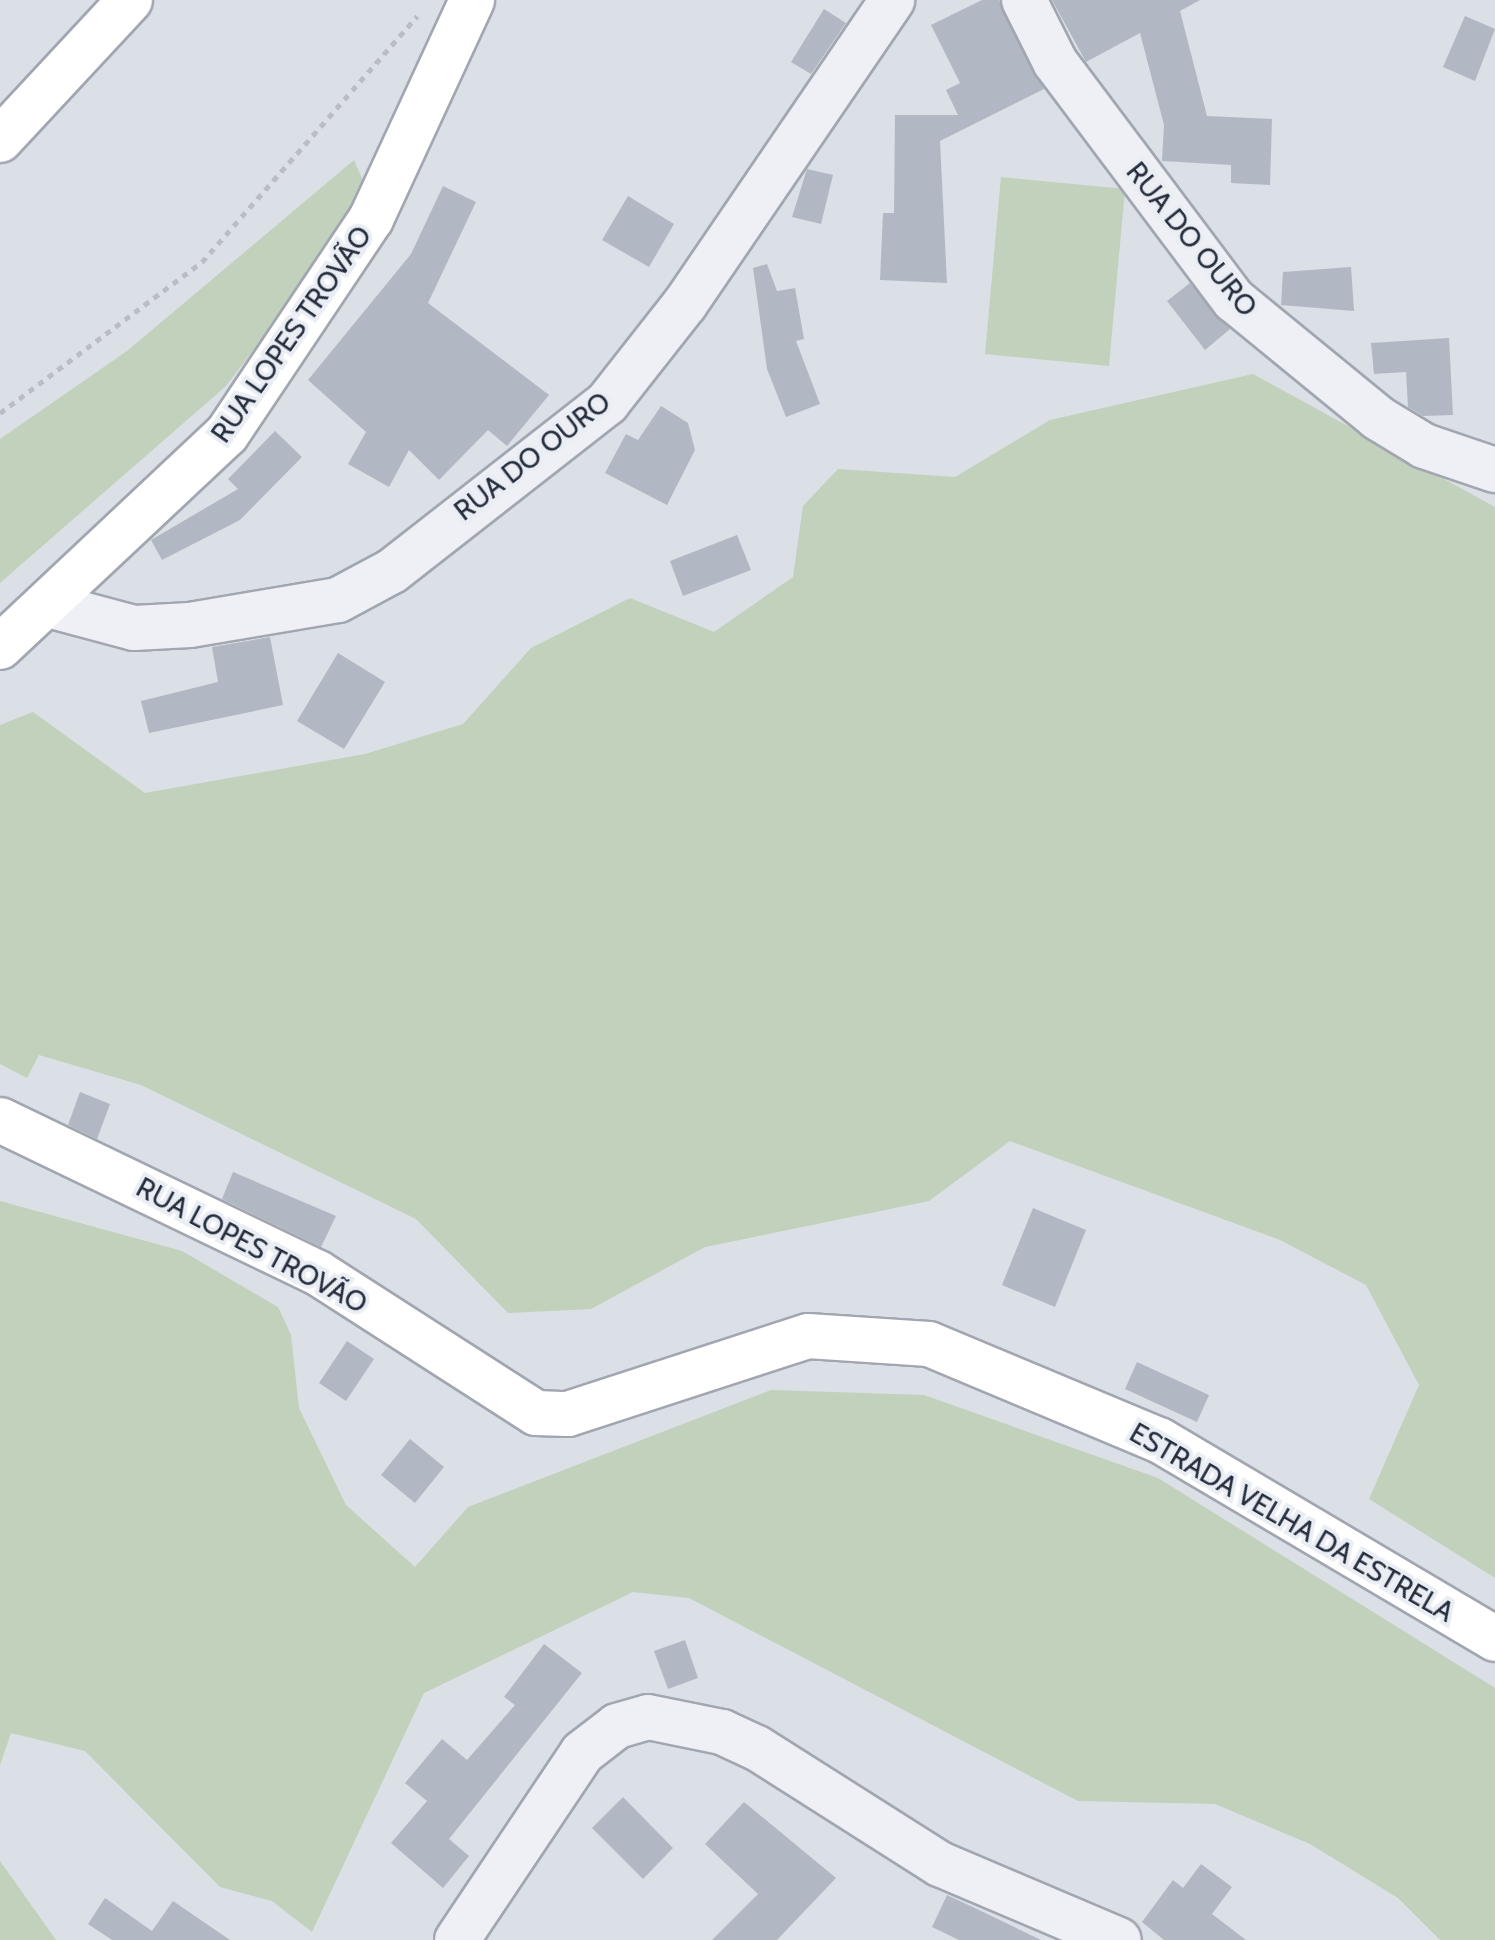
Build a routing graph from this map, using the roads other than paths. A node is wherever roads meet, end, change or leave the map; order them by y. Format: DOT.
graph roads {
  1 [pos="130,0"];
  2 [pos="472,0"];
  3 [pos="892,0"];
  4 [pos="1024,0"];
  5 [pos="0,140"];
  6 [pos="1495,470"];
  7 [pos="48,605"];
  8 [pos="0,647"];
  9 [pos="0,1120"];
  10 [pos="536,1413"];
  11 [pos="1495,1639"];
  12 [pos="457,1940"];
  13 [pos="1119,1940"];
  1 -- 5 [label="main road"];
  2 -- 7 [label="main road, RUA LOPES TROVÃO"];
  3 -- 7 [label="street, RUA DO OURO"];
  4 -- 6 [label="street, RUA DO OURO"];
  7 -- 8 [label="main road, RUA LOPES TROVÃO"];
  9 -- 10 [label="main road, RUA LOPES TROVÃO"];
  10 -- 11 [label="main road, ESTRADA VELHA DA ESTRELA"];
  12 -- 13 [label="street"];
}
